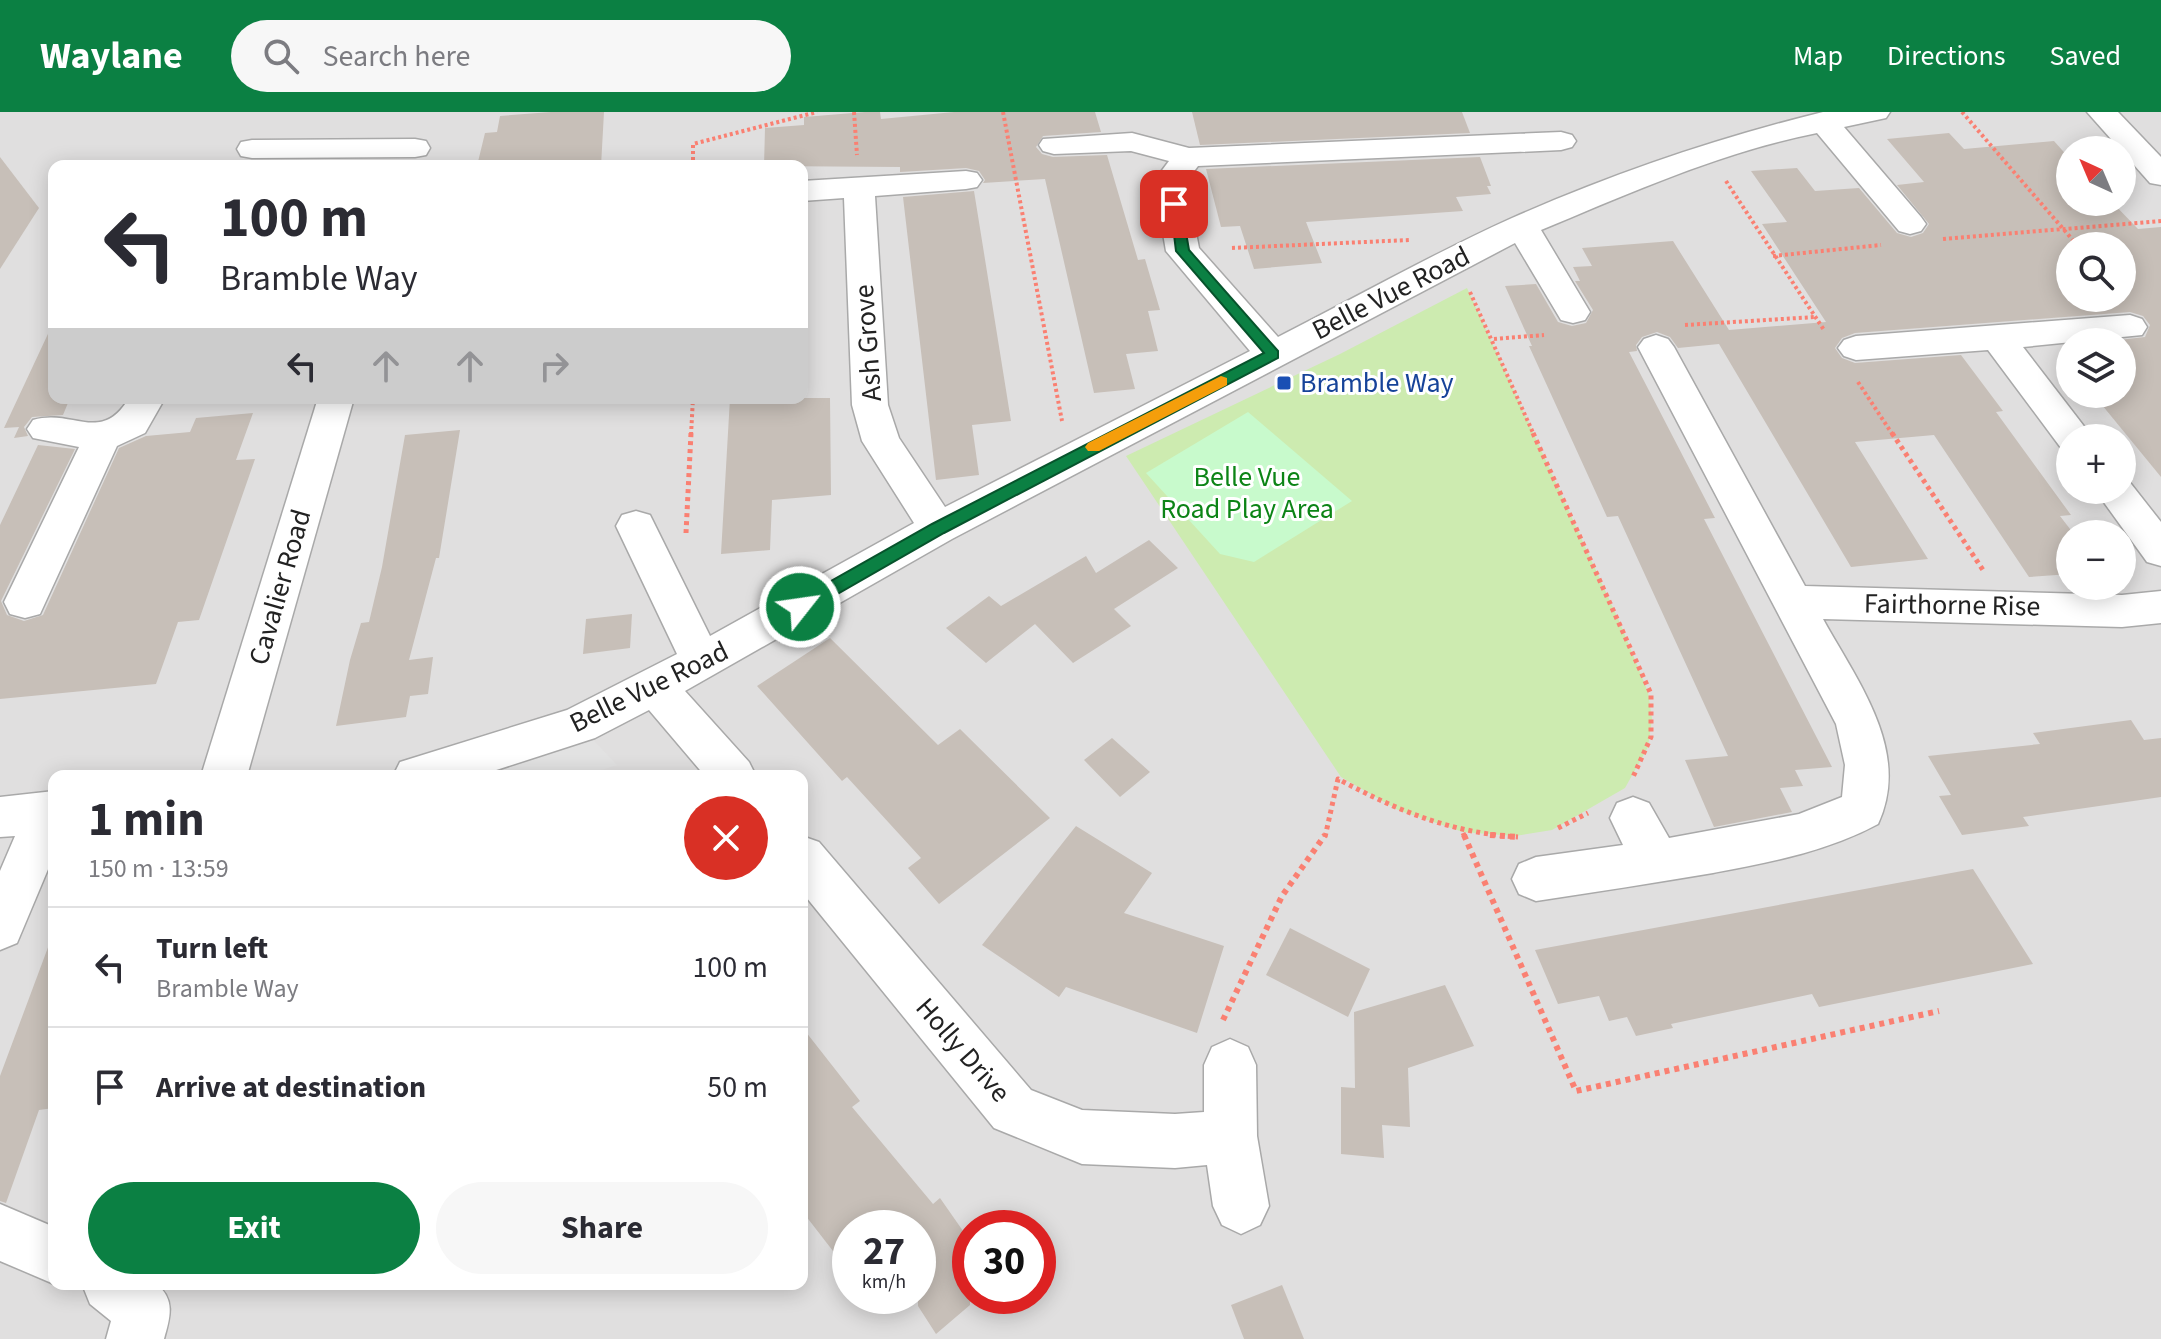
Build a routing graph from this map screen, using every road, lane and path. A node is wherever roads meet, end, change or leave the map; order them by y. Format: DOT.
graph roads {
  1 [pos="817,112"];
  2 [pos="854,112"];
  3 [pos="1003,112"];
  4 [pos="1875,112"];
  5 [pos="1962,112"];
  6 [pos="2102,112"];
  7 [pos="1823,121"];
  8 [pos="1757,123"];
  9 [pos="1561,141"];
  10 [pos="1507,144"];
  11 [pos="1054,145"];
  12 [pos="253,146"];
  13 [pos="416,146"];
  14 [pos="1189,157"];
  15 [pos="693,160"];
  16 [pos="1528,167"];
  17 [pos="2161,176"];
  18 [pos="966,180"];
  19 [pos="859,187"];
  20 [pos="808,191"];
  21 [pos="1861,211"];
  22 [pos="2161,221"];
  23 [pos="1899,224"];
  24 [pos="1522,226"];
  25 [pos="2064,230"];
  26 [pos="1939,239"];
  27 [pos="1412,240"];
  28 [pos="1183,251"];
  29 [pos="1773,256"];
  30 [pos="1453,260"];
  31 [pos="1573,312"];
  32 [pos="2130,327"];
  33 [pos="1999,340"];
  34 [pos="1656,347"];
  35 [pos="1856,348"];
  36 [pos="1273,355"];
  37 [pos="334,404"];
  38 [pos="693,404"];
  39 [pos="127,419"];
  40 [pos="2063,424"];
  41 [pos="46,429"];
  42 [pos="1069,460"];
  43 [pos="2125,504"];
  44 [pos="636,526"];
  45 [pos="938,528"];
  46 [pos="686,535"];
  47 [pos="2161,551"];
  48 [pos="25,602"];
  49 [pos="1791,602"];
  50 [pos="2161,607"];
  51 [pos="702,663"];
  52 [pos="655,687"];
  53 [pos="226,770"];
  54 [pos="435,770"];
  55 [pos="728,770"];
  56 [pos="1620,804"];
  57 [pos="48,811"];
  58 [pos="0,817"];
  59 [pos="48,820"];
  60 [pos="1552,831"];
  61 [pos="1463,833"];
  62 [pos="1528,836"];
  63 [pos="1657,862"];
  64 [pos="808,864"];
  65 [pos="1536,879"];
  66 [pos="0,927"];
  67 [pos="1939,1011"];
  68 [pos="1230,1065"];
  69 [pos="1230,1136"];
  70 [pos="1241,1206"];
  71 [pos="0,1232"];
  72 [pos="48,1253"];
  73 [pos="118,1290"];
  74 [pos="135,1339"];
  1 -- 15 [label="path"];
  2 -- 19 [label="path"];
  3 -- 42 [label="path"];
  4 -- 7 [label="street, Belle Vue Road"];
  5 -- 25 [label="path"];
  6 -- 17 [label="street"];
  7 -- 8 [label="street, Belle Vue Road"];
  7 -- 23 [label="street"];
  8 -- 24 [label="street, Belle Vue Road"];
  9 -- 10 [label="street"];
  10 -- 14 [label="street"];
  10 -- 16 [label="street"];
  11 -- 14 [label="street"];
  12 -- 13 [label="street"];
  14 -- 28 [label="street"];
  18 -- 19 [label="street"];
  19 -- 20 [label="street"];
  19 -- 45 [label="street, Ash Grove"];
  21 -- 23 [label="street"];
  22 -- 25 [label="path"];
  23 -- 29 [label="path"];
  24 -- 30 [label="street, Belle Vue Road"];
  24 -- 31 [label="street"];
  25 -- 26 [label="path"];
  27 -- 28 [label="path"];
  28 -- 36 [label="street"];
  30 -- 36 [label="street, Belle Vue Road"];
  30 -- 56 [label="path"];
  32 -- 33 [label="street"];
  33 -- 35 [label="street"];
  33 -- 40 [label="street"];
  34 -- 49 [label="street"];
  36 -- 42 [label="street, Belle Vue Road"];
  37 -- 53 [label="street, Cavalier Road"];
  38 -- 46 [label="path"];
  39 -- 41 [label="street"];
  39 -- 48 [label="street"];
  42 -- 45 [label="street, Belle Vue Road"];
  43 -- 47 [label="street"];
  44 -- 51 [label="street"];
  45 -- 51 [label="street, Belle Vue Road"];
  49 -- 50 [label="street, Fairthorne Rise"];
  49 -- 63 [label="street"];
  51 -- 52 [label="street, Belle Vue Road"];
  52 -- 54 [label="street, Belle Vue Road"];
  52 -- 55 [label="street"];
  56 -- 60 [label="path"];
  56 -- 63 [label="street"];
  57 -- 58 [label="street"];
  59 -- 66 [label="street"];
  61 -- 62 [label="path"];
  61 -- 67 [label="path"];
  61 -- 68 [label="path"];
  63 -- 65 [label="street"];
  64 -- 69 [label="street, Holly Drive"];
  68 -- 69 [label="street"];
  69 -- 70 [label="street"];
  71 -- 72 [label="street"];
  73 -- 74 [label="street"];
}
